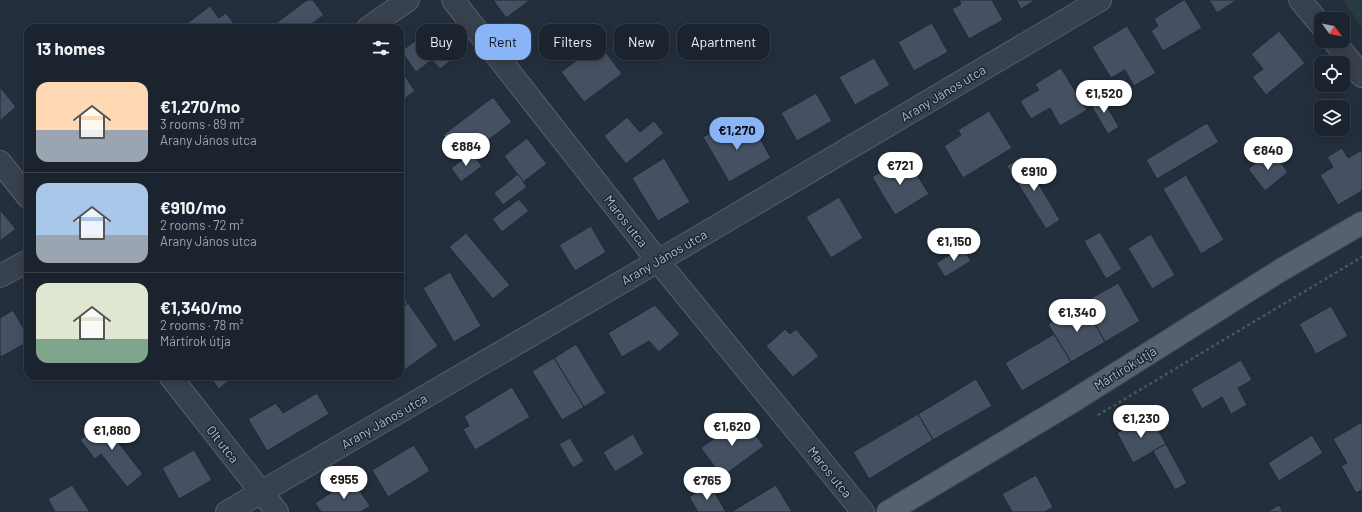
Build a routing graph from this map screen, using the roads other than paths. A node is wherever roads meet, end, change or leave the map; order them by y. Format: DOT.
graph roads {
  1 [pos="408,0"];
  2 [pos="454,0"];
  3 [pos="1100,0"];
  4 [pos="1300,0"];
  5 [pos="1314,17"];
  6 [pos="374,24"];
  7 [pos="1340,48"];
  8 [pos="1362,76"];
  9 [pos="0,162"];
  10 [pos="24,191"];
  11 [pos="1362,223"];
  12 [pos="658,261"];
  13 [pos="24,263"];
  14 [pos="0,276"];
  15 [pos="173,380"];
  16 [pos="261,492"];
  17 [pos="227,512"];
  18 [pos="277,512"];
  19 [pos="863,512"];
  20 [pos="888,512"];
  1 -- 6 [label="street"];
  2 -- 12 [label="street, Maros utca"];
  3 -- 12 [label="street, Arany János utca"];
  4 -- 5 [label="street"];
  7 -- 8 [label="street"];
  9 -- 10 [label="street"];
  11 -- 20 [label="main road, Mártírok útja"];
  12 -- 16 [label="street, Arany János utca"];
  12 -- 19 [label="street, Maros utca"];
  13 -- 14 [label="street"];
  15 -- 16 [label="street, Olt utca"];
  16 -- 17 [label="street, Arany János utca"];
  16 -- 18 [label="street, Olt utca"];
}
